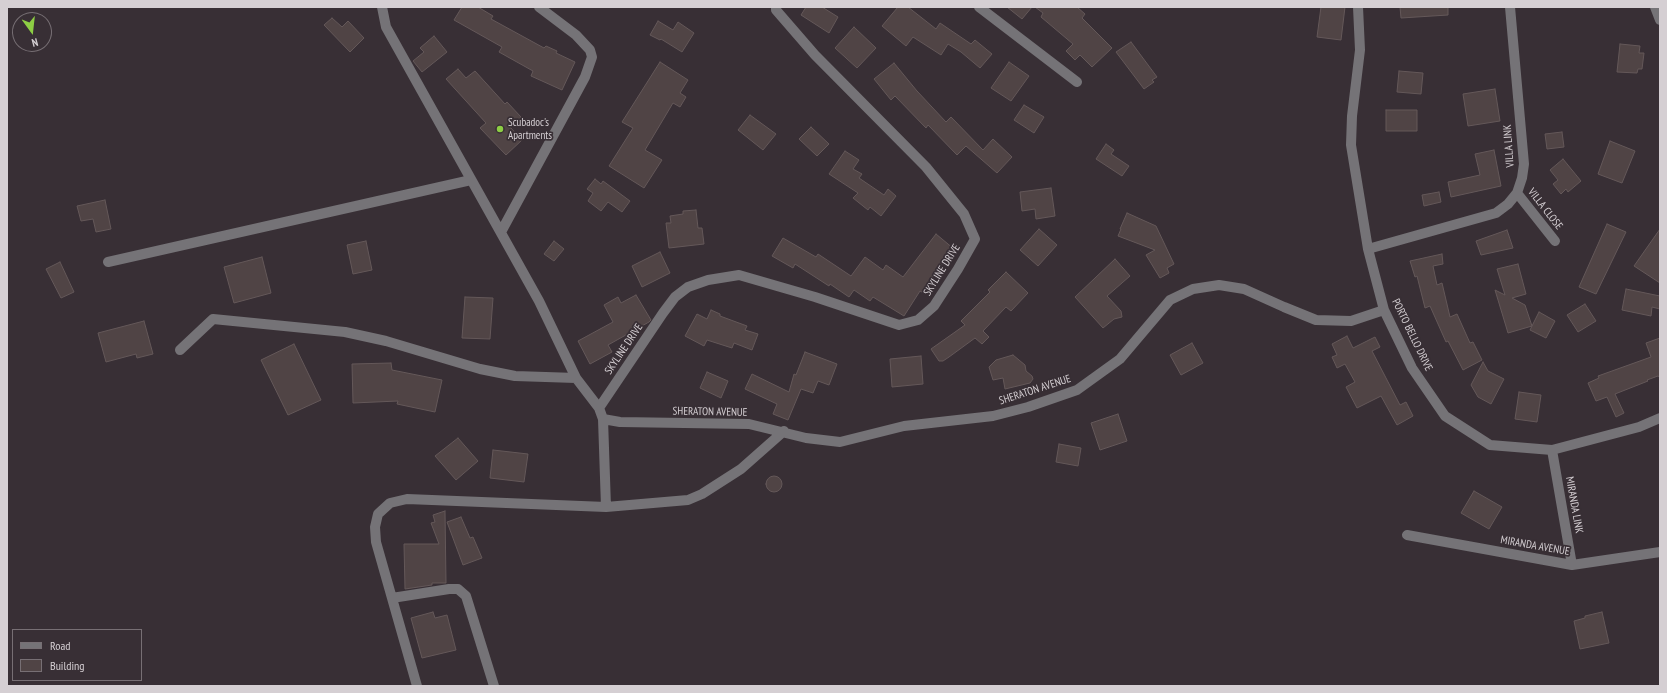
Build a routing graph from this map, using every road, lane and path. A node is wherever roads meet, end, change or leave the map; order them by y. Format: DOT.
graph roads {
  1 [pos="382,7"];
  2 [pos="539,7"];
  3 [pos="776,7"];
  4 [pos="979,7"];
  5 [pos="1358,7"];
  6 [pos="1510,7"];
  7 [pos="1655,7"];
  8 [pos="1660,20"];
  9 [pos="1077,82"];
  10 [pos="471,180"];
  11 [pos="1517,193"];
  12 [pos="501,232"];
  13 [pos="1555,241"];
  14 [pos="1368,249"];
  15 [pos="108,262"];
  16 [pos="1384,310"];
  17 [pos="180,350"];
  18 [pos="576,378"];
  19 [pos="599,408"];
  20 [pos="1660,418"];
  21 [pos="603,419"];
  22 [pos="784,431"];
  23 [pos="1552,450"];
  24 [pos="606,507"];
  25 [pos="1407,535"];
  26 [pos="1660,552"];
  27 [pos="1572,565"];
  28 [pos="392,598"];
  29 [pos="417,686"];
  30 [pos="494,686"];
  1 -- 10 [label="street"];
  2 -- 12 [label="street"];
  3 -- 19 [label="street, SKYLINE DRIVE"];
  4 -- 9 [label="street"];
  5 -- 14 [label="street, PORTO BELLO DRIVE"];
  6 -- 11 [label="street, VILLA LINK"];
  7 -- 8 [label="street"];
  10 -- 12 [label="street"];
  10 -- 15 [label="street"];
  11 -- 13 [label="street, VILLA CLOSE"];
  11 -- 14 [label="street, VILLA LINK"];
  12 -- 18 [label="street"];
  14 -- 16 [label="street, PORTO BELLO DRIVE"];
  16 -- 22 [label="street, SHERATON AVENUE"];
  16 -- 23 [label="street, PORTO BELLO DRIVE"];
  17 -- 18 [label="street"];
  18 -- 19 [label="street"];
  19 -- 21 [label="street"];
  20 -- 23 [label="street, PORTO BELLO DRIVE"];
  21 -- 22 [label="street, SHERATON AVENUE"];
  21 -- 24 [label="street"];
  22 -- 24 [label="street"];
  23 -- 27 [label="street, MIRANDA LINK"];
  24 -- 28 [label="street"];
  25 -- 27 [label="street, MIRANDA AVENUE"];
  26 -- 27 [label="street, MIRANDA AVENUE"];
  28 -- 29 [label="street"];
  28 -- 30 [label="street"];
}
